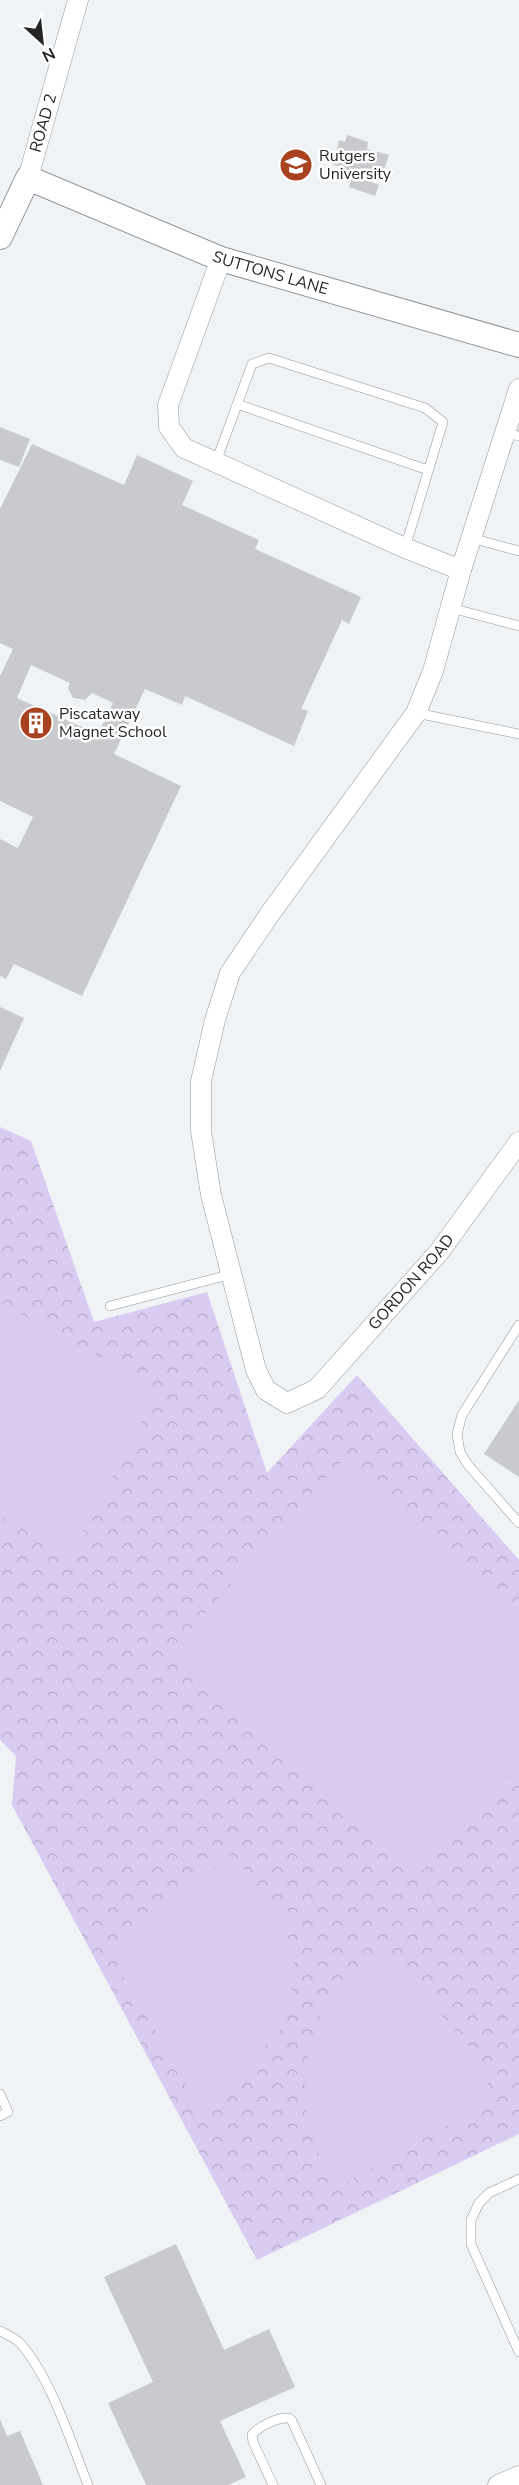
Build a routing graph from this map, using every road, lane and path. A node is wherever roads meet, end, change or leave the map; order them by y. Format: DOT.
graph roads {
  1 [pos="78,0"];
  2 [pos="28,178"];
  3 [pos="0,237"];
  4 [pos="221,259"];
  5 [pos="519,345"];
  6 [pos="519,389"];
  7 [pos="237,404"];
  8 [pos="512,435"];
  9 [pos="216,462"];
  10 [pos="428,470"];
  11 [pos="471,538"];
  12 [pos="405,548"];
  13 [pos="519,551"];
  14 [pos="460,570"];
  15 [pos="451,608"];
  16 [pos="519,626"];
  17 [pos="416,712"];
  18 [pos="519,734"];
  19 [pos="519,1142"];
  20 [pos="232,1274"];
  21 [pos="110,1306"];
  22 [pos="519,1325"];
  23 [pos="519,1523"];
  24 [pos="0,2094"];
  25 [pos="0,2116"];
  26 [pos="519,2179"];
  27 [pos="0,2331"];
  28 [pos="519,2352"];
  29 [pos="519,2476"];
  30 [pos="317,2484"];
  31 [pos="88,2485"];
  32 [pos="273,2485"];
  33 [pos="498,2485"];
  1 -- 2 [label="street, ROAD 2"];
  2 -- 3 [label="street"];
  2 -- 4 [label="street, SUTTONS LANE"];
  4 -- 5 [label="street, SUTTONS LANE"];
  4 -- 9 [label="street"];
  6 -- 8 [label="street"];
  7 -- 9 [label="lane"];
  7 -- 10 [label="lane"];
  7 -- 10 [label="lane"];
  8 -- 11 [label="street"];
  9 -- 12 [label="street"];
  10 -- 12 [label="lane"];
  11 -- 13 [label="lane"];
  11 -- 14 [label="street"];
  12 -- 14 [label="street"];
  14 -- 15 [label="street"];
  15 -- 16 [label="lane"];
  15 -- 17 [label="street"];
  17 -- 18 [label="lane"];
  17 -- 20 [label="street"];
  19 -- 20 [label="street, GORDON ROAD"];
  20 -- 21 [label="lane"];
  22 -- 23 [label="lane"];
  24 -- 25 [label="lane"];
  26 -- 28 [label="lane"];
  27 -- 31 [label="lane"];
  29 -- 33 [label="street"];
  30 -- 32 [label="lane"];
}
